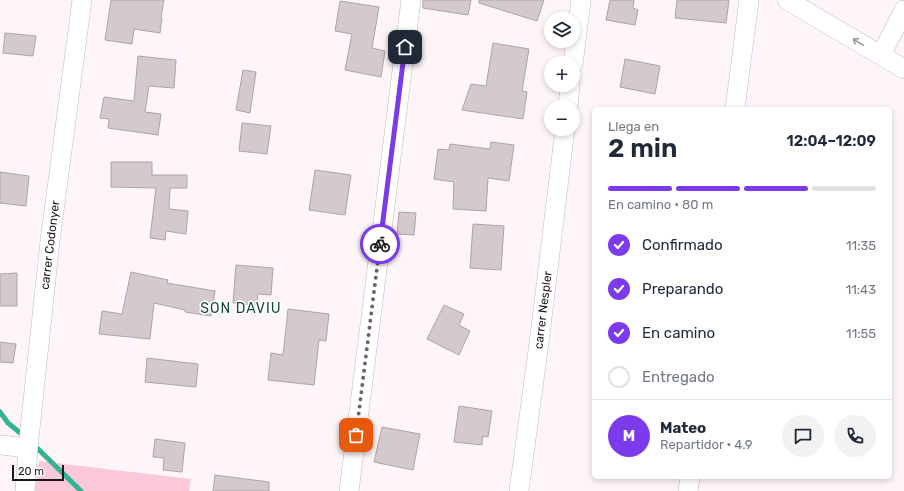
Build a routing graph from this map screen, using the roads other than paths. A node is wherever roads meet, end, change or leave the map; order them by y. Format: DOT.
graph roads {
  1 [pos="82,0"];
  2 [pos="411,0"];
  3 [pos="581,0"];
  4 [pos="748,0"];
  5 [pos="786,0"];
  6 [pos="904,10"];
  7 [pos="881,55"];
  8 [pos="574,56"];
  9 [pos="904,69"];
  10 [pos="735,107"];
  11 [pos="564,136"];
  12 [pos="0,445"];
  13 [pos="28,448"];
  14 [pos="690,479"];
  15 [pos="25,491"];
  16 [pos="349,491"];
  17 [pos="519,491"];
  18 [pos="688,491"];
  1 -- 13 [label="street, carrer Codonyer"];
  2 -- 16 [label="street"];
  3 -- 8 [label="street"];
  4 -- 10 [label="street"];
  7 -- 5 [label="street, one-way"];
  6 -- 7 [label="street"];
  7 -- 9 [label="street"];
  11 -- 17 [label="street, carrer Nespler"];
  12 -- 13 [label="street"];
  13 -- 15 [label="street, carrer Codonyer"];
  14 -- 18 [label="street"];
}
